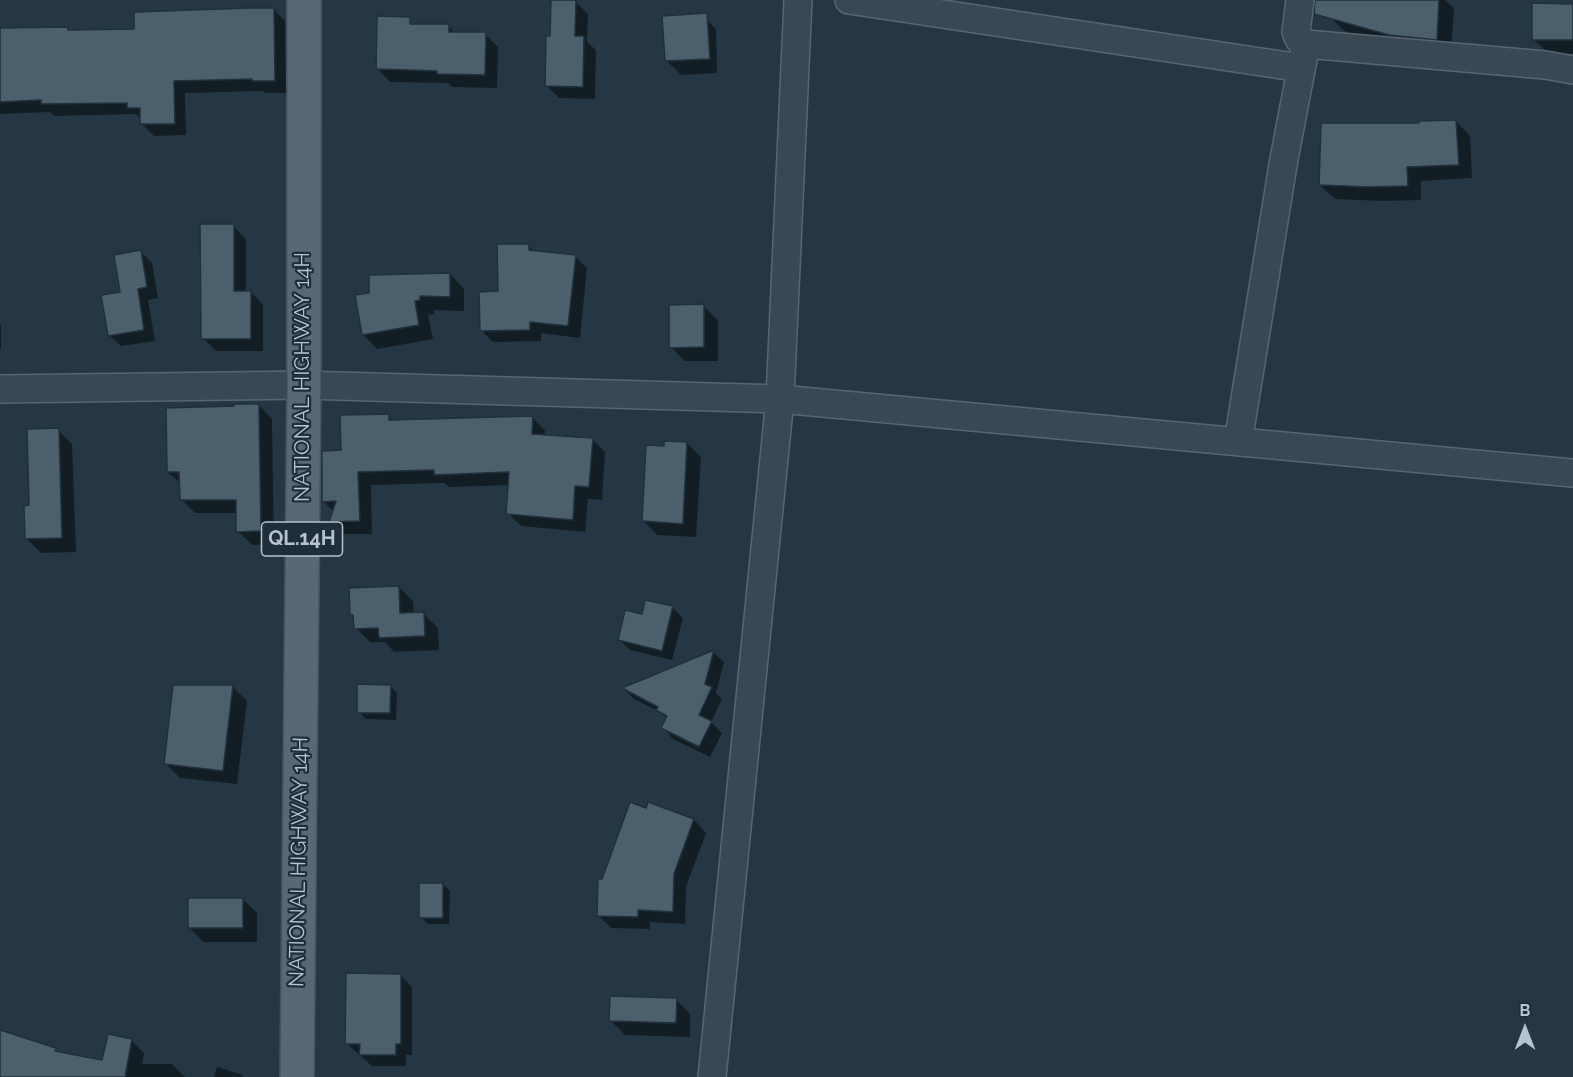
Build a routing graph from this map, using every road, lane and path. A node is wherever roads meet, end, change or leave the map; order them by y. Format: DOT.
graph roads {
  1 [pos="304,0"];
  2 [pos="798,0"];
  3 [pos="849,0"];
  4 [pos="1300,0"];
  5 [pos="1303,56"];
  6 [pos="1573,70"];
  7 [pos="304,385"];
  8 [pos="0,389"];
  9 [pos="780,399"];
  10 [pos="1238,442"];
  11 [pos="1573,472"];
  12 [pos="297,1077"];
  13 [pos="712,1077"];
  1 -- 7 [label="main road, NATIONAL HIGHWAY 14H / QL.14H"];
  2 -- 9 [label="street"];
  3 -- 5 [label="street"];
  4 -- 5 [label="street"];
  5 -- 6 [label="street"];
  5 -- 10 [label="street"];
  7 -- 8 [label="street"];
  7 -- 9 [label="street"];
  7 -- 12 [label="main road, NATIONAL HIGHWAY 14H / QL.14H"];
  9 -- 10 [label="street"];
  9 -- 13 [label="street"];
  10 -- 11 [label="street"];
}
